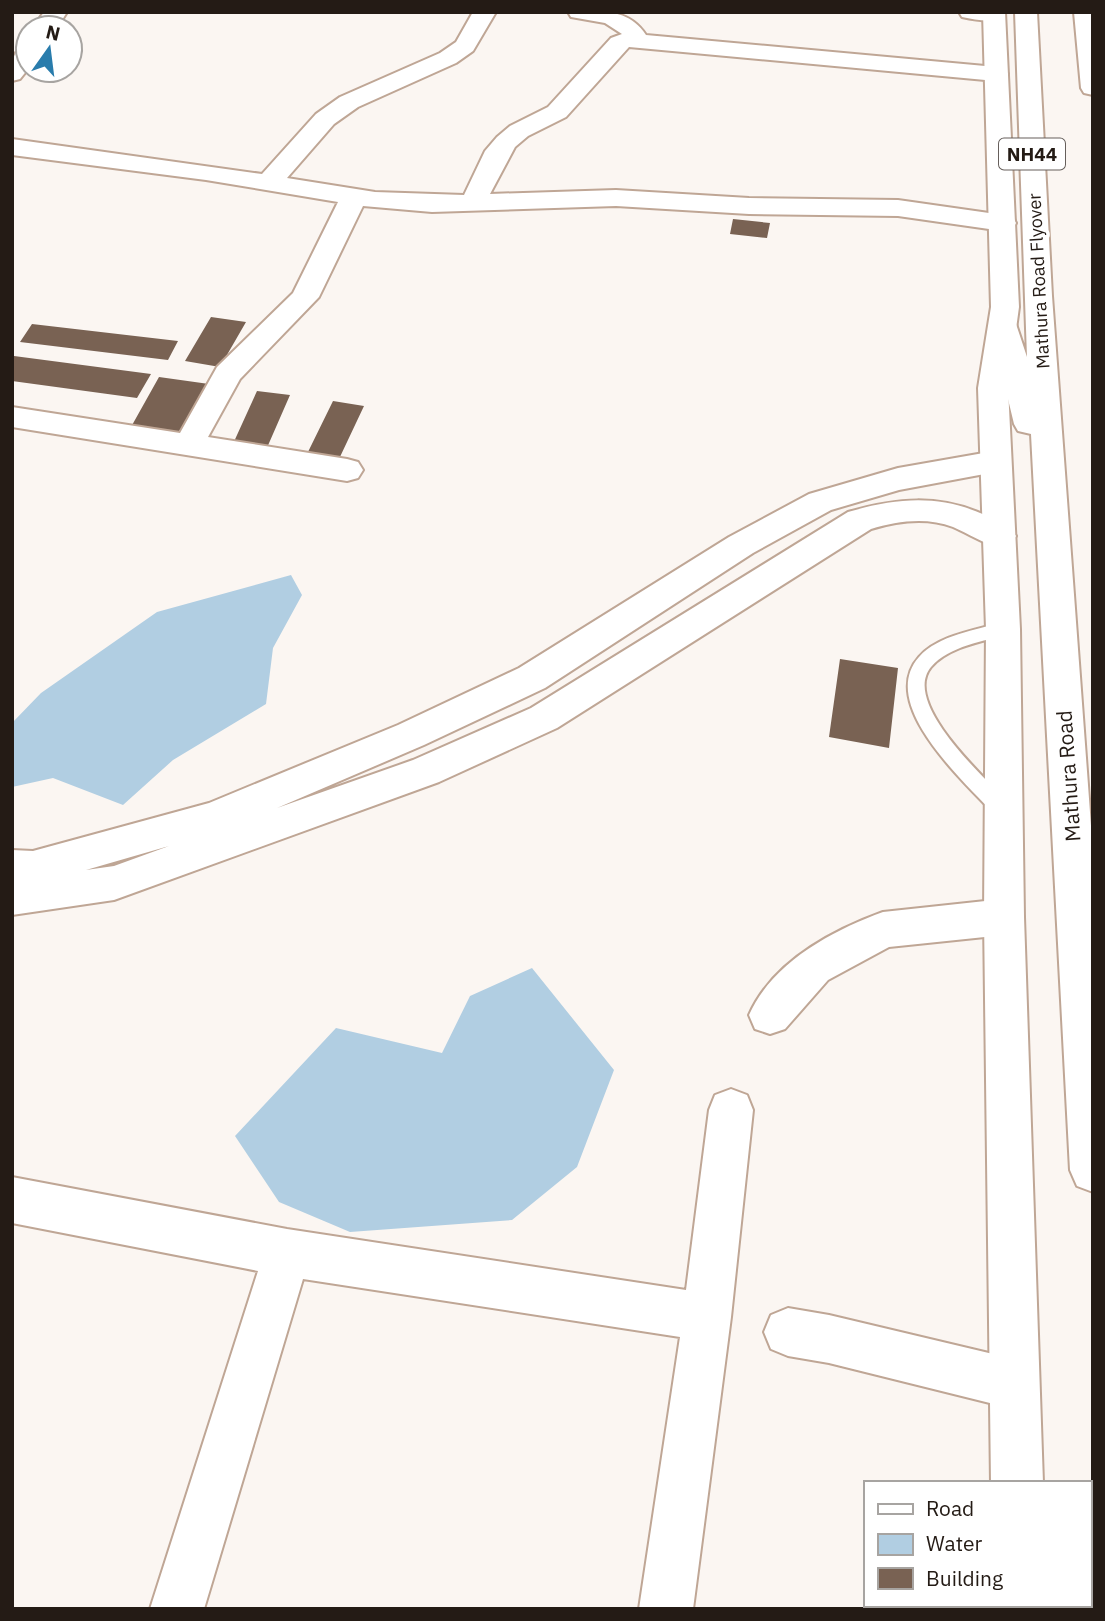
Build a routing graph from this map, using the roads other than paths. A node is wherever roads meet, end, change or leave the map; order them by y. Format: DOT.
graph roads {
  1 [pos="485,12"];
  2 [pos="579,12"];
  3 [pos="1085,12"];
  4 [pos="996,13"];
  5 [pos="637,39"];
  6 [pos="996,74"];
  7 [pos="1093,88"];
  8 [pos="12,147"];
  9 [pos="268,183"];
  10 [pos="354,197"];
  11 [pos="473,203"];
  12 [pos="1003,223"];
  13 [pos="1004,324"];
  14 [pos="12,417"];
  15 [pos="189,444"];
  16 [pos="995,462"];
  17 [pos="347,470"];
  18 [pos="1053,507"];
  19 [pos="999,536"];
  20 [pos="1003,628"];
  21 [pos="1006,814"];
  22 [pos="12,867"];
  23 [pos="12,898"];
  24 [pos="1004,917"];
  25 [pos="770,1015"];
  26 [pos="731,1110"];
  27 [pos="1093,1170"];
  28 [pos="12,1200"];
  29 [pos="287,1253"];
  30 [pos="707,1317"];
  31 [pos="788,1332"];
  32 [pos="1014,1384"];
  33 [pos="1017,1481"];
  34 [pos="177,1609"];
  35 [pos="666,1609"];
  1 -- 9 [label="main road"];
  2 -- 5 [label="main road"];
  3 -- 7 [label="main road"];
  4 -- 6 [label="main road"];
  4 -- 18 [label="main road, Mathura Road Flyover / NH44"];
  5 -- 6 [label="main road"];
  5 -- 11 [label="main road"];
  6 -- 12 [label="main road"];
  8 -- 9 [label="main road"];
  9 -- 10 [label="main road"];
  10 -- 11 [label="main road"];
  10 -- 15 [label="main road"];
  11 -- 12 [label="main road"];
  12 -- 13 [label="main road"];
  13 -- 16 [label="main road"];
  13 -- 18 [label="main road"];
  14 -- 15 [label="main road"];
  15 -- 17 [label="main road"];
  16 -- 19 [label="main road"];
  16 -- 22 [label="main road"];
  18 -- 27 [label="main road, Mathura Road / NH44"];
  19 -- 20 [label="main road"];
  19 -- 23 [label="main road"];
  20 -- 21 [label="main road"];
  20 -- 21 [label="lane"];
  21 -- 24 [label="main road"];
  24 -- 25 [label="main road"];
  24 -- 32 [label="main road"];
  26 -- 30 [label="main road"];
  28 -- 29 [label="main road"];
  29 -- 30 [label="main road"];
  29 -- 34 [label="main road"];
  30 -- 35 [label="main road"];
  31 -- 32 [label="main road"];
  32 -- 33 [label="main road"];
}
